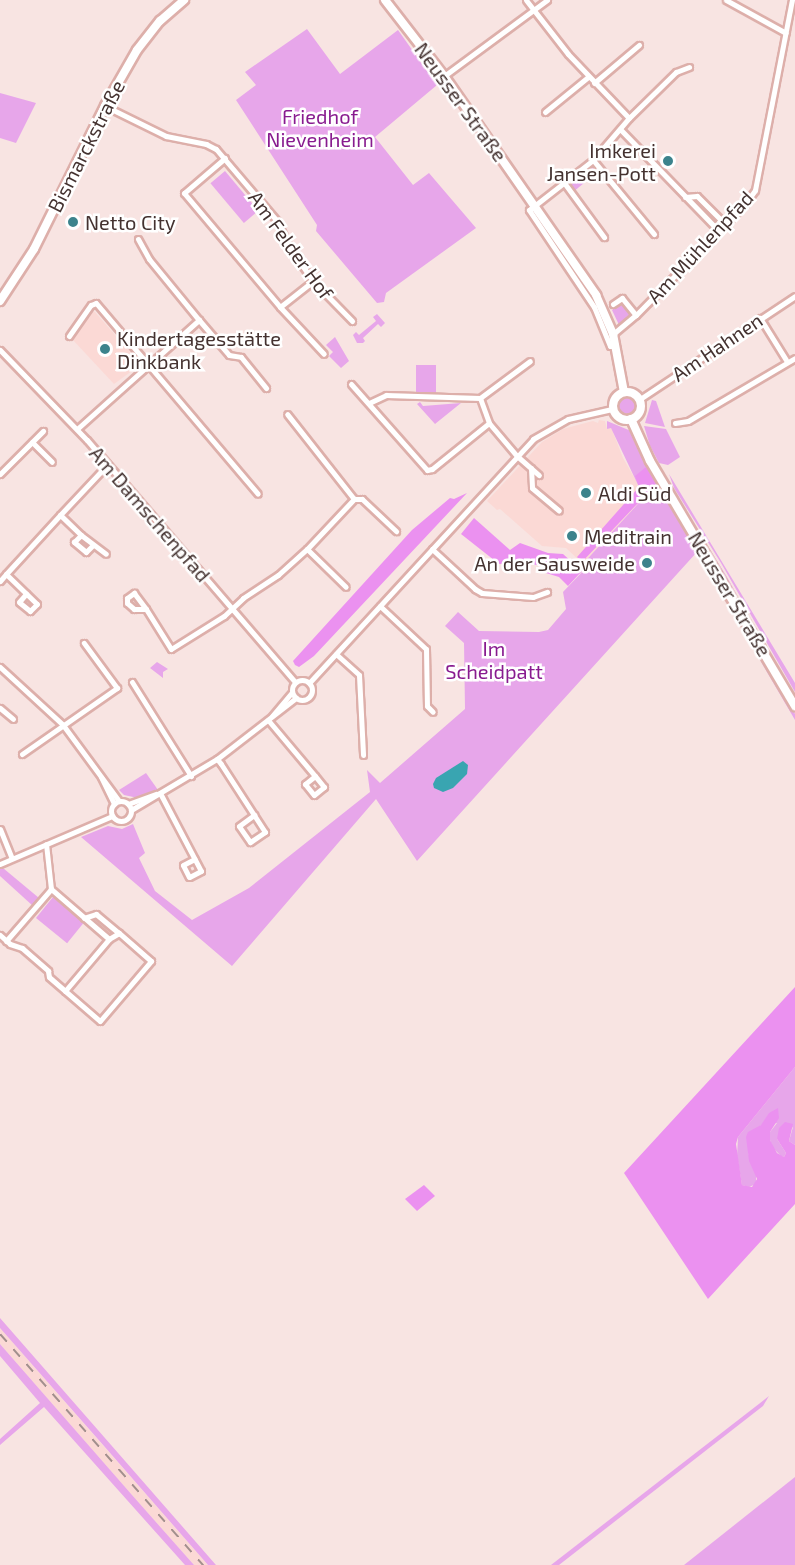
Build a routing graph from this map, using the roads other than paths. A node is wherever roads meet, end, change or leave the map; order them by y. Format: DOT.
graph roads {
  1 [pos="385,0"];
  2 [pos="526,0"];
  3 [pos="547,0"];
  4 [pos="726,0"];
  5 [pos="792,0"];
  6 [pos="182,1"];
  7 [pos="534,10"];
  8 [pos="786,33"];
  9 [pos="639,45"];
  10 [pos="689,67"];
  11 [pos="444,76"];
  12 [pos="588,76"];
  13 [pos="594,83"];
  14 [pos="105,106"];
  15 [pos="545,112"];
  16 [pos="629,118"];
  17 [pos="620,129"];
  18 [pos="225,158"];
  19 [pos="594,160"];
  20 [pos="565,184"];
  21 [pos="685,197"];
  22 [pos="703,202"];
  23 [pos="535,205"];
  24 [pos="697,208"];
  25 [pos="725,224"];
  26 [pos="718,231"];
  27 [pos="654,234"];
  28 [pos="604,237"];
  29 [pos="138,239"];
  30 [pos="313,281"];
  31 [pos="795,296"];
  32 [pos="0,301"];
  33 [pos="613,304"];
  34 [pos="280,307"];
  35 [pos="636,315"];
  36 [pos="760,318"];
  37 [pos="199,320"];
  38 [pos="352,321"];
  39 [pos="613,334"];
  40 [pos="69,336"];
  41 [pos="616,345"];
  42 [pos="0,350"];
  43 [pos="324,354"];
  44 [pos="795,358"];
  45 [pos="786,360"];
  46 [pos="530,361"];
  47 [pos="148,366"];
  48 [pos="351,384"];
  49 [pos="266,388"];
  50 [pos="624,392"];
  51 [pos="480,398"];
  52 [pos="640,399"];
  53 [pos="369,403"];
  54 [pos="612,409"];
  55 [pos="287,414"];
  56 [pos="631,419"];
  57 [pos="489,423"];
  58 [pos="675,423"];
  59 [pos="77,429"];
  60 [pos="43,431"];
  61 [pos="32,442"];
  62 [pos="517,456"];
  63 [pos="52,462"];
  64 [pos="107,465"];
  65 [pos="531,468"];
  66 [pos="0,474"];
  67 [pos="539,475"];
  68 [pos="258,494"];
  69 [pos="354,499"];
  70 [pos="559,511"];
  71 [pos="60,515"];
  72 [pos="396,531"];
  73 [pos="81,535"];
  74 [pos="93,545"];
  75 [pos="307,549"];
  76 [pos="432,549"];
  77 [pos="106,554"];
  78 [pos="6,574"];
  79 [pos="0,581"];
  80 [pos="346,587"];
  81 [pos="547,592"];
  82 [pos="26,594"];
  83 [pos="380,606"];
  84 [pos="146,609"];
  85 [pos="232,609"];
  86 [pos="84,643"];
  87 [pos="336,654"];
  88 [pos="0,667"];
  89 [pos="132,682"];
  90 [pos="295,682"];
  91 [pos="309,683"];
  92 [pos="292,692"];
  93 [pos="297,698"];
  94 [pos="795,706"];
  95 [pos="0,708"];
  96 [pos="433,712"];
  97 [pos="13,719"];
  98 [pos="270,719"];
  99 [pos="63,725"];
  100 [pos="22,754"];
  101 [pos="363,755"];
  102 [pos="217,759"];
  103 [pos="191,776"];
  104 [pos="315,776"];
  105 [pos="160,793"];
  106 [pos="116,802"];
  107 [pos="128,804"];
  108 [pos="131,810"];
  109 [pos="255,815"];
  110 [pos="112,816"];
  111 [pos="1,833"];
  112 [pos="46,844"];
  113 [pos="12,858"];
  114 [pos="195,859"];
  115 [pos="0,864"];
  116 [pos="51,889"];
  117 [pos="84,918"];
  118 [pos="119,933"];
  119 [pos="0,935"];
  120 [pos="109,939"];
  121 [pos="6,941"];
  122 [pos="66,991"];
  1 -- 11 [label="main road, Neusser Straße"];
  2 -- 7 [label="street"];
  3 -- 7 [label="street"];
  4 -- 8 [label="street"];
  5 -- 8 [label="street, Am Mühlenpfad"];
  6 -- 14 [label="main road, Bismarckstraße"];
  7 -- 11 [label="street"];
  7 -- 12 [label="street"];
  8 -- 25 [label="street, Am Mühlenpfad"];
  9 -- 13 [label="street"];
  10 -- 16 [label="street"];
  11 -- 23 [label="main road, Neusser Straße"];
  12 -- 13 [label="street"];
  12 -- 15 [label="street"];
  13 -- 16 [label="street"];
  14 -- 18 [label="street, Am Felder Hof"];
  14 -- 32 [label="main road, Bismarckstraße"];
  16 -- 17 [label="street"];
  17 -- 19 [label="street"];
  17 -- 21 [label="street"];
  18 -- 30 [label="street, Am Felder Hof"];
  18 -- 34 [label="street"];
  19 -- 20 [label="street"];
  19 -- 27 [label="street"];
  20 -- 23 [label="street"];
  20 -- 28 [label="street"];
  21 -- 22 [label="street"];
  21 -- 24 [label="street"];
  22 -- 24 [label="street"];
  22 -- 25 [label="street"];
  23 -- 39 [label="main road, Neusser Straße"];
  23 -- 41 [label="street, Neusser Straße"];
  24 -- 26 [label="street"];
  25 -- 26 [label="street, Am Mühlenpfad"];
  26 -- 35 [label="street, Am Mühlenpfad"];
  29 -- 37 [label="street"];
  30 -- 34 [label="street"];
  30 -- 38 [label="street, Am Felder Hof"];
  31 -- 36 [label="street, Am Hahnen"];
  33 -- 35 [label="street, Am Mühlenpfad"];
  34 -- 43 [label="street"];
  35 -- 39 [label="street, Am Mühlenpfad"];
  36 -- 45 [label="street"];
  36 -- 52 [label="street, Am Hahnen"];
  37 -- 47 [label="street"];
  37 -- 49 [label="street"];
  39 -- 41 [label="main road, Neusser Straße"];
  40 -- 47 [label="street"];
  41 -- 50 [label="main road, Neusser Straße"];
  42 -- 59 [label="street, Am Damschenpfad"];
  44 -- 45 [label="street"];
  45 -- 58 [label="street"];
  46 -- 51 [label="street"];
  47 -- 59 [label="street"];
  47 -- 68 [label="street"];
  48 -- 53 [label="street"];
  50 -- 52 [label="main road"];
  50 -- 54 [label="main road"];
  51 -- 53 [label="street"];
  51 -- 57 [label="street"];
  52 -- 56 [label="main road"];
  53 -- 57 [label="street"];
  54 -- 56 [label="main road"];
  54 -- 62 [label="street"];
  55 -- 69 [label="street"];
  56 -- 94 [label="main road, Neusser Straße"];
  57 -- 62 [label="street"];
  59 -- 64 [label="street, Am Damschenpfad"];
  60 -- 61 [label="street"];
  61 -- 63 [label="street"];
  61 -- 66 [label="street"];
  62 -- 65 [label="street"];
  62 -- 76 [label="street"];
  64 -- 71 [label="street"];
  64 -- 85 [label="street, Am Damschenpfad"];
  65 -- 67 [label="street"];
  65 -- 70 [label="street"];
  69 -- 72 [label="street"];
  69 -- 75 [label="street"];
  71 -- 73 [label="street"];
  71 -- 78 [label="street"];
  73 -- 74 [label="street"];
  73 -- 74 [label="street"];
  74 -- 77 [label="street"];
  75 -- 80 [label="street"];
  75 -- 85 [label="street"];
  76 -- 81 [label="street"];
  76 -- 83 [label="street"];
  78 -- 79 [label="street"];
  78 -- 82 [label="street"];
  83 -- 87 [label="street"];
  83 -- 96 [label="street"];
  84 -- 85 [label="street"];
  85 -- 90 [label="street, Am Damschenpfad"];
  86 -- 99 [label="street"];
  87 -- 91 [label="street"];
  87 -- 101 [label="street"];
  88 -- 99 [label="street"];
  89 -- 103 [label="street"];
  90 -- 91 [label="street"];
  90 -- 92 [label="street"];
  91 -- 93 [label="street"];
  92 -- 93 [label="street"];
  92 -- 98 [label="street"];
  93 -- 98 [label="street"];
  95 -- 97 [label="street"];
  98 -- 102 [label="street"];
  98 -- 104 [label="street"];
  99 -- 100 [label="street"];
  99 -- 106 [label="street"];
  102 -- 103 [label="street"];
  102 -- 109 [label="street"];
  103 -- 105 [label="street"];
  105 -- 107 [label="street"];
  105 -- 108 [label="street"];
  105 -- 114 [label="street"];
  106 -- 107 [label="street"];
  106 -- 110 [label="street"];
  107 -- 108 [label="street"];
  108 -- 110 [label="street"];
  109 -- 109 [label="street"];
  110 -- 112 [label="street"];
  111 -- 113 [label="street"];
  112 -- 113 [label="street"];
  112 -- 116 [label="street"];
  113 -- 115 [label="street"];
  116 -- 117 [label="street"];
  116 -- 121 [label="street"];
  117 -- 118 [label="street"];
  117 -- 120 [label="street"];
  118 -- 120 [label="street"];
  118 -- 122 [label="street"];
  119 -- 121 [label="street"];
  120 -- 122 [label="street"];
  121 -- 122 [label="street"];
}
